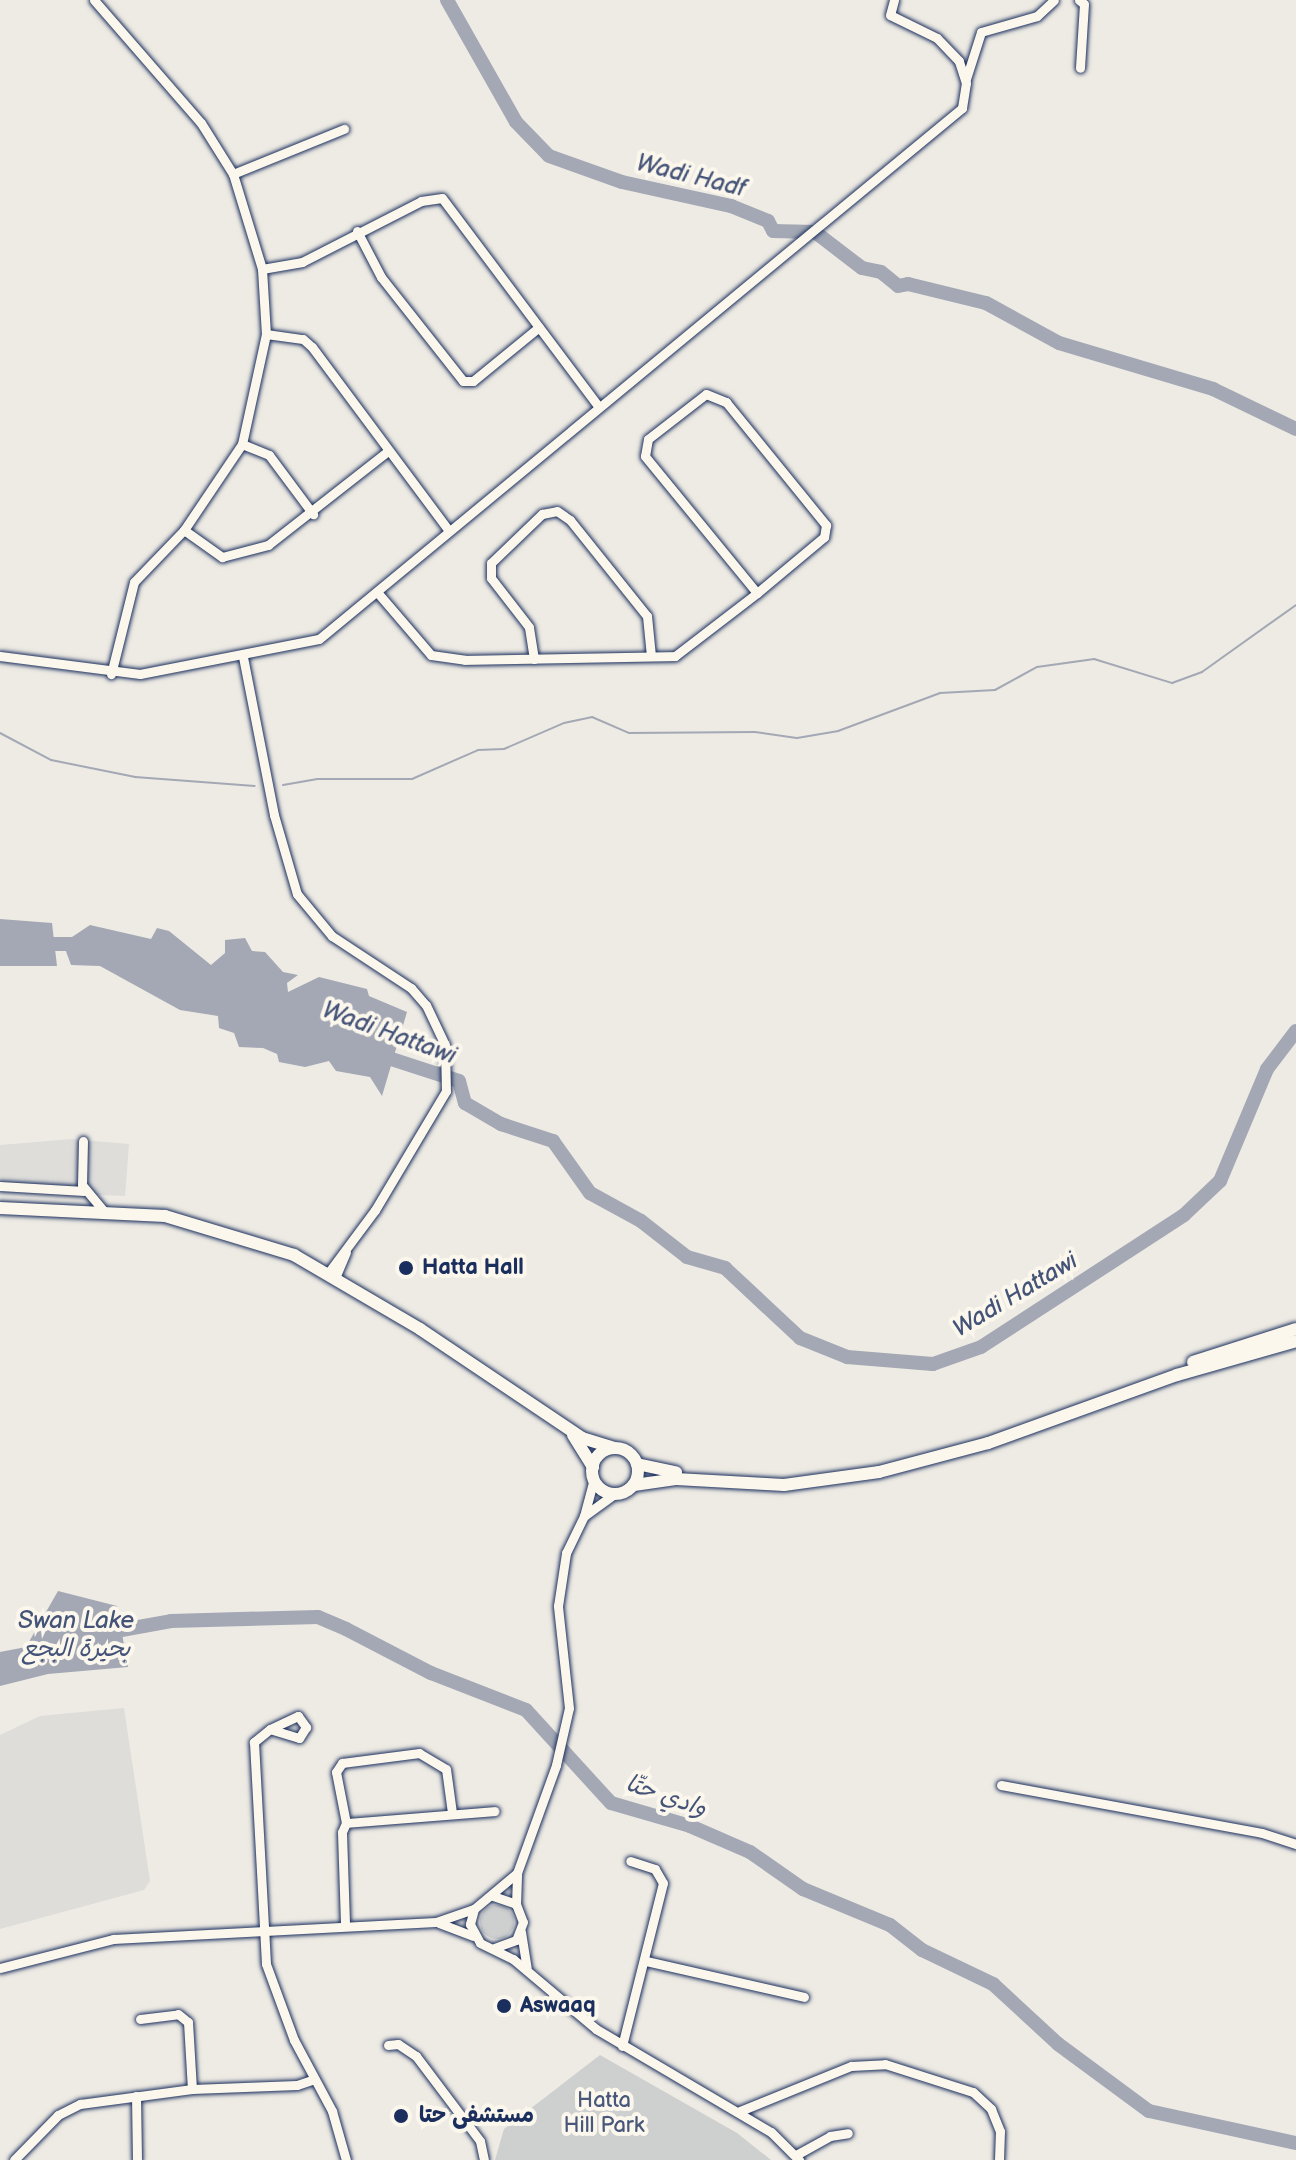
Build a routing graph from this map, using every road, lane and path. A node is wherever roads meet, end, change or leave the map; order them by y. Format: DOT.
graph roads {
  1 [pos="94,0"];
  2 [pos="894,0"];
  3 [pos="1054,0"];
  4 [pos="1079,0"];
  5 [pos="1080,68"];
  6 [pos="966,83"];
  7 [pos="344,129"];
  8 [pos="233,174"];
  9 [pos="357,231"];
  10 [pos="262,269"];
  11 [pos="539,327"];
  12 [pos="266,334"];
  13 [pos="599,407"];
  14 [pos="242,444"];
  15 [pos="388,451"];
  16 [pos="313,514"];
  17 [pos="184,530"];
  18 [pos="449,531"];
  19 [pos="377,592"];
  20 [pos="757,593"];
  21 [pos="0,656"];
  22 [pos="651,656"];
  23 [pos="243,657"];
  24 [pos="534,659"];
  25 [pos="111,674"];
  26 [pos="83,1141"];
  27 [pos="0,1186"];
  28 [pos="84,1191"];
  29 [pos="0,1208"];
  30 [pos="104,1211"];
  31 [pos="332,1276"];
  32 [pos="1296,1329"];
  33 [pos="1296,1341"];
  34 [pos="566,1427"];
  35 [pos="614,1448"];
  36 [pos="637,1464"];
  37 [pos="593,1473"];
  38 [pos="634,1485"];
  39 [pos="614,1494"];
  40 [pos="584,1516"];
  41 [pos="270,1729"];
  42 [pos="1001,1785"];
  43 [pos="495,1811"];
  44 [pos="452,1813"];
  45 [pos="346,1823"];
  46 [pos="1296,1844"];
  47 [pos="630,1861"];
  48 [pos="517,1873"];
  49 [pos="493,1896"];
  50 [pos="516,1905"];
  51 [pos="474,1909"];
  52 [pos="436,1922"];
  53 [pos="345,1923"];
  54 [pos="262,1929"];
  55 [pos="521,1932"];
  56 [pos="475,1938"];
  57 [pos="494,1948"];
  58 [pos="646,1961"];
  59 [pos="0,1968"];
  60 [pos="529,1971"];
  61 [pos="804,1997"];
  62 [pos="140,2019"];
  63 [pos="388,2045"];
  64 [pos="622,2046"];
  65 [pos="314,2079"];
  66 [pos="192,2089"];
  67 [pos="136,2096"];
  68 [pos="740,2111"];
  69 [pos="848,2133"];
  70 [pos="798,2157"];
  71 [pos="14,2160"];
  72 [pos="137,2160"];
  73 [pos="346,2160"];
  74 [pos="484,2160"];
  75 [pos="999,2160"];
  1 -- 8 [label="street"];
  2 -- 6 [label="street"];
  3 -- 6 [label="street"];
  4 -- 5 [label="street"];
  6 -- 13 [label="street"];
  7 -- 8 [label="street"];
  8 -- 10 [label="street"];
  9 -- 10 [label="street"];
  9 -- 11 [label="street"];
  9 -- 11 [label="street"];
  10 -- 12 [label="street"];
  11 -- 13 [label="street"];
  12 -- 14 [label="street"];
  12 -- 15 [label="street"];
  13 -- 18 [label="street"];
  14 -- 16 [label="street"];
  14 -- 17 [label="street"];
  15 -- 16 [label="street"];
  15 -- 18 [label="street"];
  16 -- 17 [label="street"];
  17 -- 25 [label="street"];
  18 -- 19 [label="street"];
  19 -- 23 [label="street"];
  19 -- 24 [label="street"];
  20 -- 20 [label="street"];
  20 -- 22 [label="street"];
  21 -- 25 [label="street"];
  22 -- 24 [label="street"];
  22 -- 24 [label="street"];
  23 -- 25 [label="street"];
  23 -- 31 [label="street"];
  26 -- 28 [label="street"];
  27 -- 28 [label="street"];
  28 -- 30 [label="street"];
  29 -- 30 [label="main road"];
  30 -- 31 [label="main road"];
  31 -- 34 [label="main road"];
  32 -- 36 [label="main road"];
  33 -- 38 [label="main road"];
  34 -- 35 [label="main road"];
  34 -- 37 [label="main road"];
  35 -- 36 [label="main road"];
  35 -- 37 [label="main road"];
  36 -- 38 [label="main road"];
  37 -- 39 [label="main road"];
  37 -- 40 [label="street"];
  38 -- 39 [label="main road"];
  39 -- 40 [label="street"];
  40 -- 48 [label="street"];
  41 -- 54 [label="street"];
  42 -- 46 [label="street"];
  43 -- 44 [label="street"];
  44 -- 45 [label="street"];
  44 -- 45 [label="street"];
  45 -- 53 [label="street"];
  47 -- 58 [label="street"];
  48 -- 49 [label="street"];
  48 -- 50 [label="street"];
  49 -- 50 [label="street"];
  49 -- 51 [label="street"];
  50 -- 55 [label="street"];
  51 -- 52 [label="street"];
  51 -- 56 [label="street"];
  52 -- 53 [label="street"];
  52 -- 56 [label="street"];
  53 -- 54 [label="street"];
  54 -- 59 [label="street"];
  54 -- 65 [label="street"];
  55 -- 57 [label="street"];
  55 -- 60 [label="street"];
  56 -- 57 [label="street"];
  57 -- 60 [label="street"];
  58 -- 61 [label="street"];
  58 -- 64 [label="street"];
  60 -- 64 [label="street"];
  62 -- 66 [label="street"];
  63 -- 74 [label="street"];
  64 -- 68 [label="street"];
  65 -- 66 [label="street"];
  65 -- 73 [label="street"];
  66 -- 67 [label="street"];
  67 -- 71 [label="street"];
  67 -- 72 [label="street"];
  68 -- 70 [label="street"];
  68 -- 75 [label="street"];
  69 -- 70 [label="street"];
}
